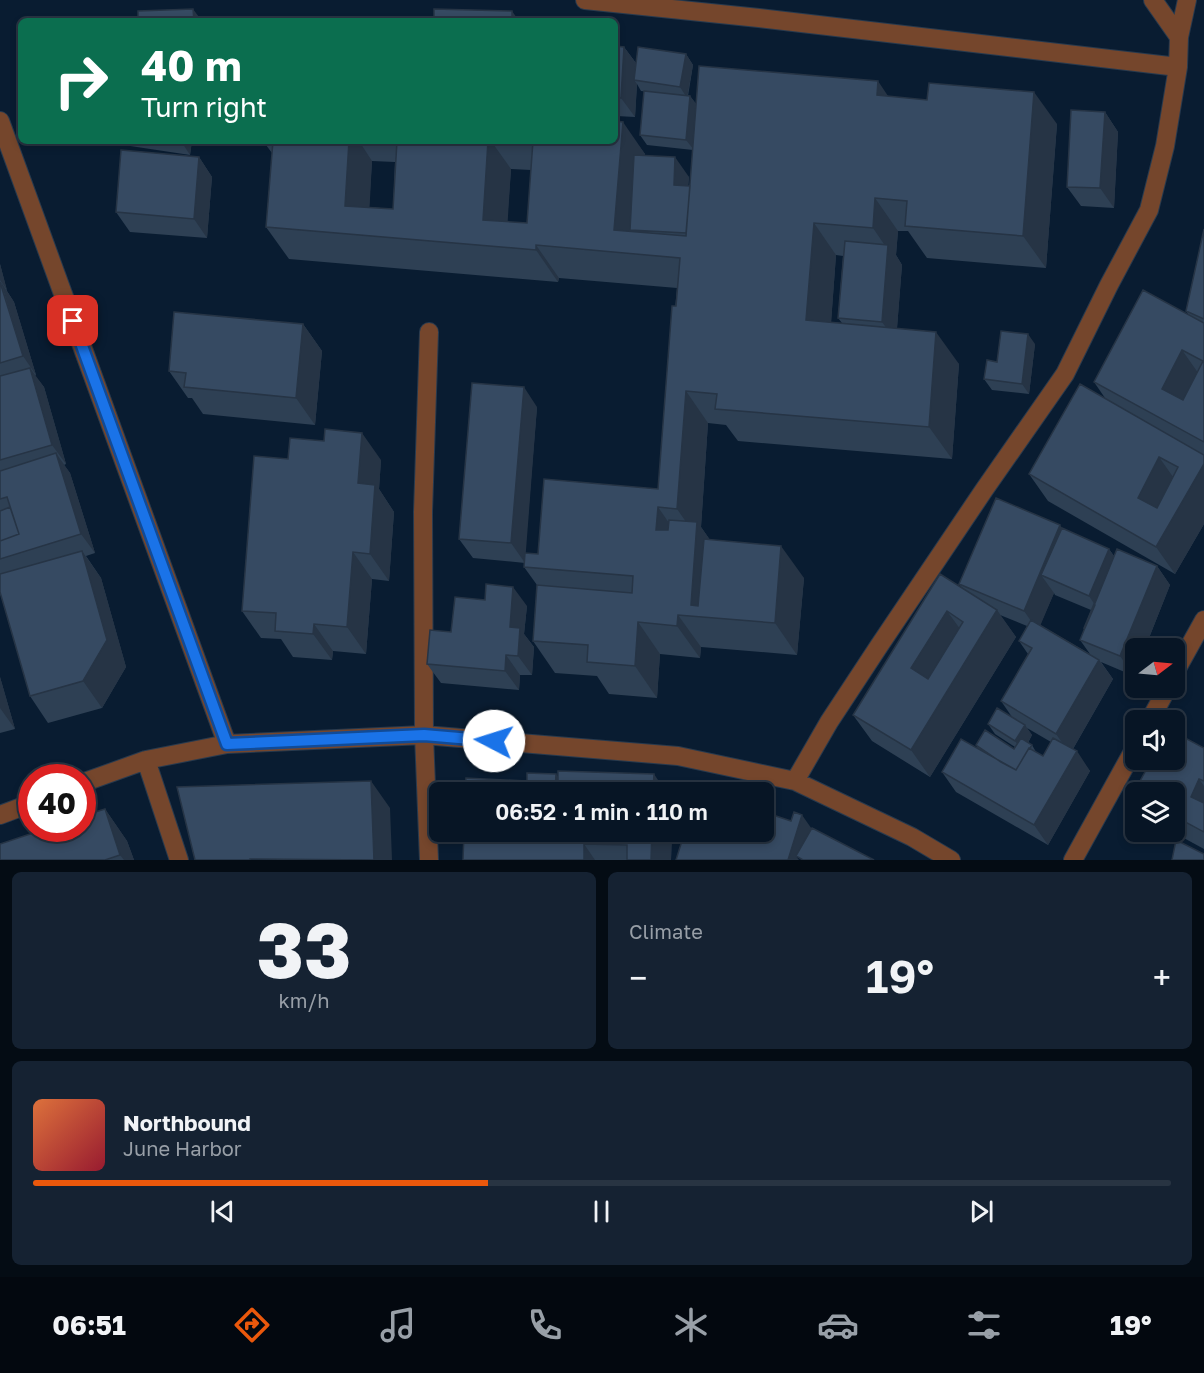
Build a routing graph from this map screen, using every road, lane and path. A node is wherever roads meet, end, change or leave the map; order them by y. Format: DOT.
graph roads {
  1 [pos="585,0"];
  2 [pos="1153,0"];
  3 [pos="1187,0"];
  4 [pos="1179,37"];
  5 [pos="1178,67"];
  6 [pos="0,121"];
  7 [pos="429,332"];
  8 [pos="1204,620"];
  9 [pos="1185,654"];
  10 [pos="424,735"];
  11 [pos="227,744"];
  12 [pos="146,759"];
  13 [pos="1125,766"];
  14 [pos="96,778"];
  15 [pos="795,781"];
  16 [pos="18,808"];
  17 [pos="0,814"];
  18 [pos="179,860"];
  19 [pos="429,860"];
  20 [pos="951,860"];
  21 [pos="1073,860"];
  1 -- 5 [label="street"];
  2 -- 4 [label="street"];
  3 -- 4 [label="street"];
  4 -- 5 [label="street"];
  5 -- 15 [label="street"];
  6 -- 11 [label="street"];
  7 -- 10 [label="street"];
  8 -- 9 [label="street"];
  10 -- 11 [label="street"];
  10 -- 15 [label="street"];
  10 -- 19 [label="street"];
  11 -- 12 [label="street"];
  12 -- 14 [label="street"];
  12 -- 18 [label="street"];
  13 -- 21 [label="street"];
  15 -- 20 [label="street"];
  16 -- 17 [label="street"];
}
